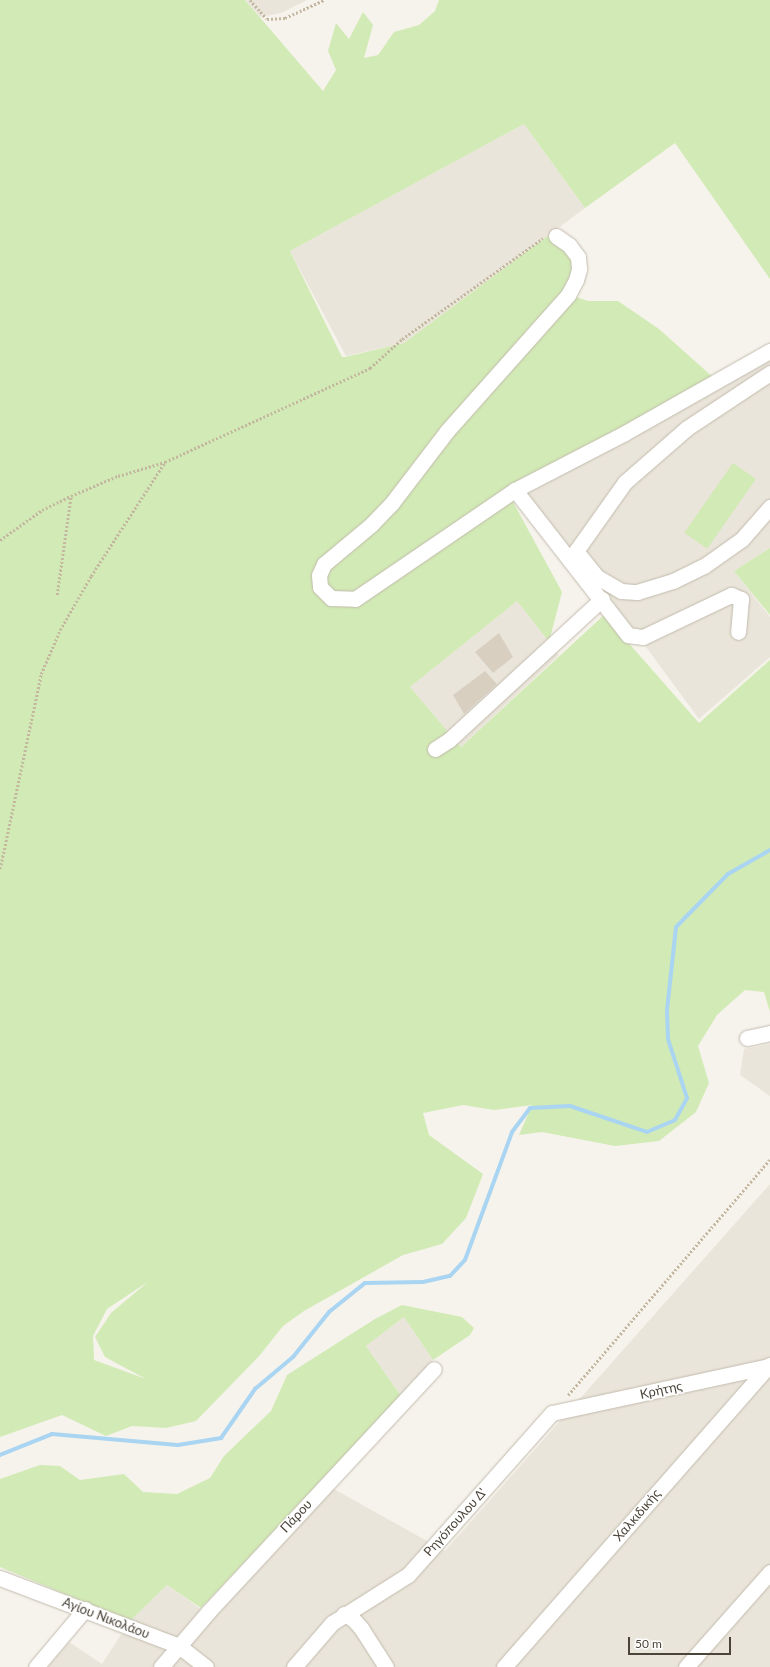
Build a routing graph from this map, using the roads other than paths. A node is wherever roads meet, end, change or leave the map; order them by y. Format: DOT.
graph roads {
  1 [pos="556,236"];
  2 [pos="770,350"];
  3 [pos="770,373"];
  4 [pos="515,490"];
  5 [pos="770,507"];
  6 [pos="554,523"];
  7 [pos="576,551"];
  8 [pos="602,599"];
  9 [pos="738,632"];
  10 [pos="435,749"];
  11 [pos="770,1033"];
  12 [pos="747,1038"];
  13 [pos="769,1366"];
  14 [pos="434,1369"];
  15 [pos="552,1413"];
  16 [pos="768,1577"];
  17 [pos="0,1578"];
  18 [pos="85,1609"];
  19 [pos="344,1614"];
  20 [pos="179,1646"];
  21 [pos="36,1667"];
  22 [pos="161,1667"];
  23 [pos="206,1667"];
  24 [pos="294,1667"];
  25 [pos="386,1667"];
  26 [pos="504,1667"];
  27 [pos="686,1667"];
  1 -- 4 [label="street"];
  2 -- 4 [label="street"];
  3 -- 7 [label="street"];
  4 -- 8 [label="street"];
  5 -- 7 [label="street"];
  6 -- 7 [label="street"];
  8 -- 9 [label="street"];
  8 -- 10 [label="street"];
  11 -- 12 [label="street"];
  13 -- 15 [label="street, Κρήτης"];
  13 -- 26 [label="street, Χαλκιδικής"];
  14 -- 20 [label="street, Πάρου"];
  15 -- 19 [label="street, Ρηγόπουλου Δ'"];
  16 -- 27 [label="street"];
  17 -- 18 [label="street, Αγίου Νικολάου"];
  18 -- 20 [label="street, Αγίου Νικολάου"];
  18 -- 21 [label="street"];
  19 -- 24 [label="street, Ρηγόπουλου Δ'"];
  19 -- 25 [label="street"];
  20 -- 22 [label="street, Πάρου"];
  20 -- 23 [label="street, Αγίου Νικολάου"];
}
